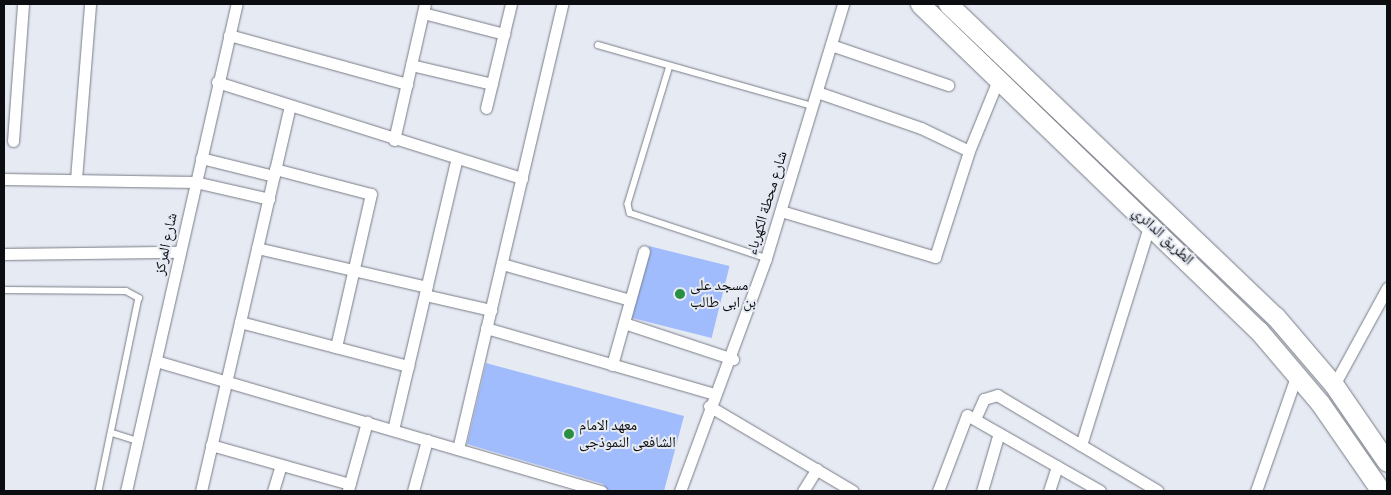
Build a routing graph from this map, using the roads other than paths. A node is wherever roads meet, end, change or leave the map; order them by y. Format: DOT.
graph roads {
  1 [pos="24,4"];
  2 [pos="90,4"];
  3 [pos="237,4"];
  4 [pos="511,4"];
  5 [pos="562,4"];
  6 [pos="844,4"];
  7 [pos="920,4"];
  8 [pos="948,4"];
  9 [pos="424,9"];
  10 [pos="504,34"];
  11 [pos="229,35"];
  12 [pos="831,44"];
  13 [pos="598,45"];
  14 [pos="411,65"];
  15 [pos="670,66"];
  16 [pos="998,80"];
  17 [pos="217,82"];
  18 [pos="407,84"];
  19 [pos="492,84"];
  20 [pos="948,85"];
  21 [pos="817,92"];
  22 [pos="812,106"];
  23 [pos="290,107"];
  24 [pos="486,108"];
  25 [pos="394,140"];
  26 [pos="13,141"];
  27 [pos="969,151"];
  28 [pos="1110,156"];
  29 [pos="201,158"];
  30 [pos="457,158"];
  31 [pos="275,172"];
  32 [pos="1094,172"];
  33 [pos="522,178"];
  34 [pos="4,179"];
  35 [pos="76,179"];
  36 [pos="195,182"];
  37 [pos="269,199"];
  38 [pos="781,211"];
  39 [pos="1150,224"];
  40 [pos="257,248"];
  41 [pos="644,250"];
  42 [pos="180,252"];
  43 [pos="4,254"];
  44 [pos="766,258"];
  45 [pos="502,264"];
  46 [pos="354,270"];
  47 [pos="1387,288"];
  48 [pos="4,290"];
  49 [pos="426,291"];
  50 [pos="630,300"];
  51 [pos="491,310"];
  52 [pos="240,322"];
  53 [pos="624,323"];
  54 [pos="486,328"];
  55 [pos="336,348"];
  56 [pos="733,358"];
  57 [pos="156,361"];
  58 [pos="612,364"];
  59 [pos="408,366"];
  60 [pos="1296,374"];
  61 [pos="226,381"];
  62 [pos="1334,385"];
  63 [pos="714,394"];
  64 [pos="709,406"];
  65 [pos="975,419"];
  66 [pos="368,422"];
  67 [pos="393,430"];
  68 [pos="112,433"];
  69 [pos="1000,433"];
  70 [pos="138,440"];
  71 [pos="427,440"];
  72 [pos="211,445"];
  73 [pos="1082,445"];
  74 [pos="458,449"];
  75 [pos="1387,462"];
  76 [pos="281,464"];
  77 [pos="1057,466"];
  78 [pos="817,469"];
  79 [pos="349,488"];
  80 [pos="99,491"];
  81 [pos="126,491"];
  82 [pos="200,491"];
  83 [pos="273,491"];
  84 [pos="412,491"];
  85 [pos="600,491"];
  86 [pos="680,491"];
  87 [pos="802,491"];
  88 [pos="852,491"];
  89 [pos="938,491"];
  90 [pos="982,491"];
  91 [pos="1049,491"];
  92 [pos="1100,491"];
  93 [pos="1158,491"];
  94 [pos="1256,491"];
  95 [pos="1381,491"];
  1 -- 26 [label="street"];
  2 -- 35 [label="street"];
  3 -- 11 [label="street, شارع المركز"];
  4 -- 10 [label="street"];
  5 -- 33 [label="street"];
  6 -- 12 [label="street, شارع محطة الكهرباء"];
  7 -- 16 [label="highway, الطريق الدائري"];
  8 -- 28 [label="highway, الطريق الدائري"];
  9 -- 10 [label="street"];
  9 -- 14 [label="street"];
  10 -- 19 [label="street"];
  11 -- 17 [label="street, شارع المركز"];
  11 -- 18 [label="street"];
  12 -- 20 [label="street"];
  12 -- 21 [label="street, شارع محطة الكهرباء"];
  13 -- 15 [label="lane"];
  14 -- 18 [label="street"];
  14 -- 19 [label="street"];
  15 -- 22 [label="lane"];
  15 -- 44 [label="lane"];
  16 -- 27 [label="street"];
  16 -- 32 [label="highway, الطريق الدائري"];
  17 -- 23 [label="street"];
  17 -- 29 [label="street, شارع المركز"];
  18 -- 25 [label="street"];
  19 -- 24 [label="street"];
  21 -- 22 [label="street, شارع محطة الكهرباء"];
  21 -- 27 [label="street"];
  22 -- 38 [label="street, شارع محطة الكهرباء"];
  23 -- 25 [label="street"];
  23 -- 31 [label="street"];
  25 -- 30 [label="street"];
  27 -- 38 [label="street"];
  28 -- 32 [label="highway"];
  28 -- 62 [label="highway, الطريق الدائري"];
  29 -- 31 [label="street"];
  29 -- 36 [label="street, شارع المركز"];
  30 -- 33 [label="street"];
  30 -- 49 [label="street"];
  31 -- 37 [label="street"];
  31 -- 46 [label="street"];
  32 -- 39 [label="highway, الطريق الدائري"];
  33 -- 45 [label="street"];
  34 -- 35 [label="street"];
  35 -- 36 [label="street"];
  36 -- 37 [label="street"];
  36 -- 42 [label="street, شارع المركز"];
  37 -- 40 [label="street"];
  38 -- 44 [label="street, شارع محطة الكهرباء"];
  39 -- 60 [label="highway, الطريق الدائري"];
  39 -- 73 [label="street"];
  40 -- 46 [label="street"];
  40 -- 52 [label="street"];
  41 -- 50 [label="street"];
  42 -- 43 [label="street"];
  42 -- 57 [label="street, شارع المركز"];
  44 -- 56 [label="street, شارع محطة الكهرباء"];
  45 -- 50 [label="street"];
  45 -- 51 [label="street"];
  46 -- 49 [label="street"];
  46 -- 55 [label="street"];
  47 -- 62 [label="street"];
  48 -- 68 [label="lane"];
  49 -- 51 [label="street"];
  49 -- 59 [label="street"];
  50 -- 53 [label="street"];
  51 -- 54 [label="street"];
  52 -- 55 [label="street"];
  52 -- 61 [label="street"];
  53 -- 56 [label="street"];
  53 -- 58 [label="street"];
  54 -- 58 [label="street"];
  54 -- 74 [label="street"];
  55 -- 59 [label="street"];
  56 -- 63 [label="street, شارع محطة الكهرباء"];
  57 -- 61 [label="street"];
  57 -- 70 [label="street, شارع المركز"];
  58 -- 63 [label="street"];
  59 -- 67 [label="street"];
  60 -- 94 [label="street"];
  60 -- 95 [label="highway, الطريق الدائري"];
  61 -- 66 [label="street"];
  61 -- 72 [label="street"];
  62 -- 75 [label="highway, الطريق الدائري"];
  63 -- 64 [label="street, شارع محطة الكهرباء"];
  64 -- 78 [label="street"];
  64 -- 86 [label="street, شارع محطة الكهرباء"];
  65 -- 69 [label="street"];
  65 -- 73 [label="street"];
  65 -- 89 [label="street"];
  66 -- 67 [label="street"];
  66 -- 79 [label="street"];
  67 -- 71 [label="street"];
  68 -- 70 [label="lane"];
  68 -- 80 [label="lane"];
  69 -- 77 [label="street"];
  69 -- 90 [label="street"];
  70 -- 81 [label="street, شارع المركز"];
  71 -- 74 [label="street"];
  71 -- 84 [label="street"];
  72 -- 76 [label="street"];
  72 -- 82 [label="street"];
  73 -- 93 [label="street"];
  74 -- 85 [label="street"];
  76 -- 79 [label="street"];
  76 -- 83 [label="street"];
  77 -- 91 [label="street"];
  77 -- 92 [label="street"];
  78 -- 87 [label="street"];
  78 -- 88 [label="street"];
}
